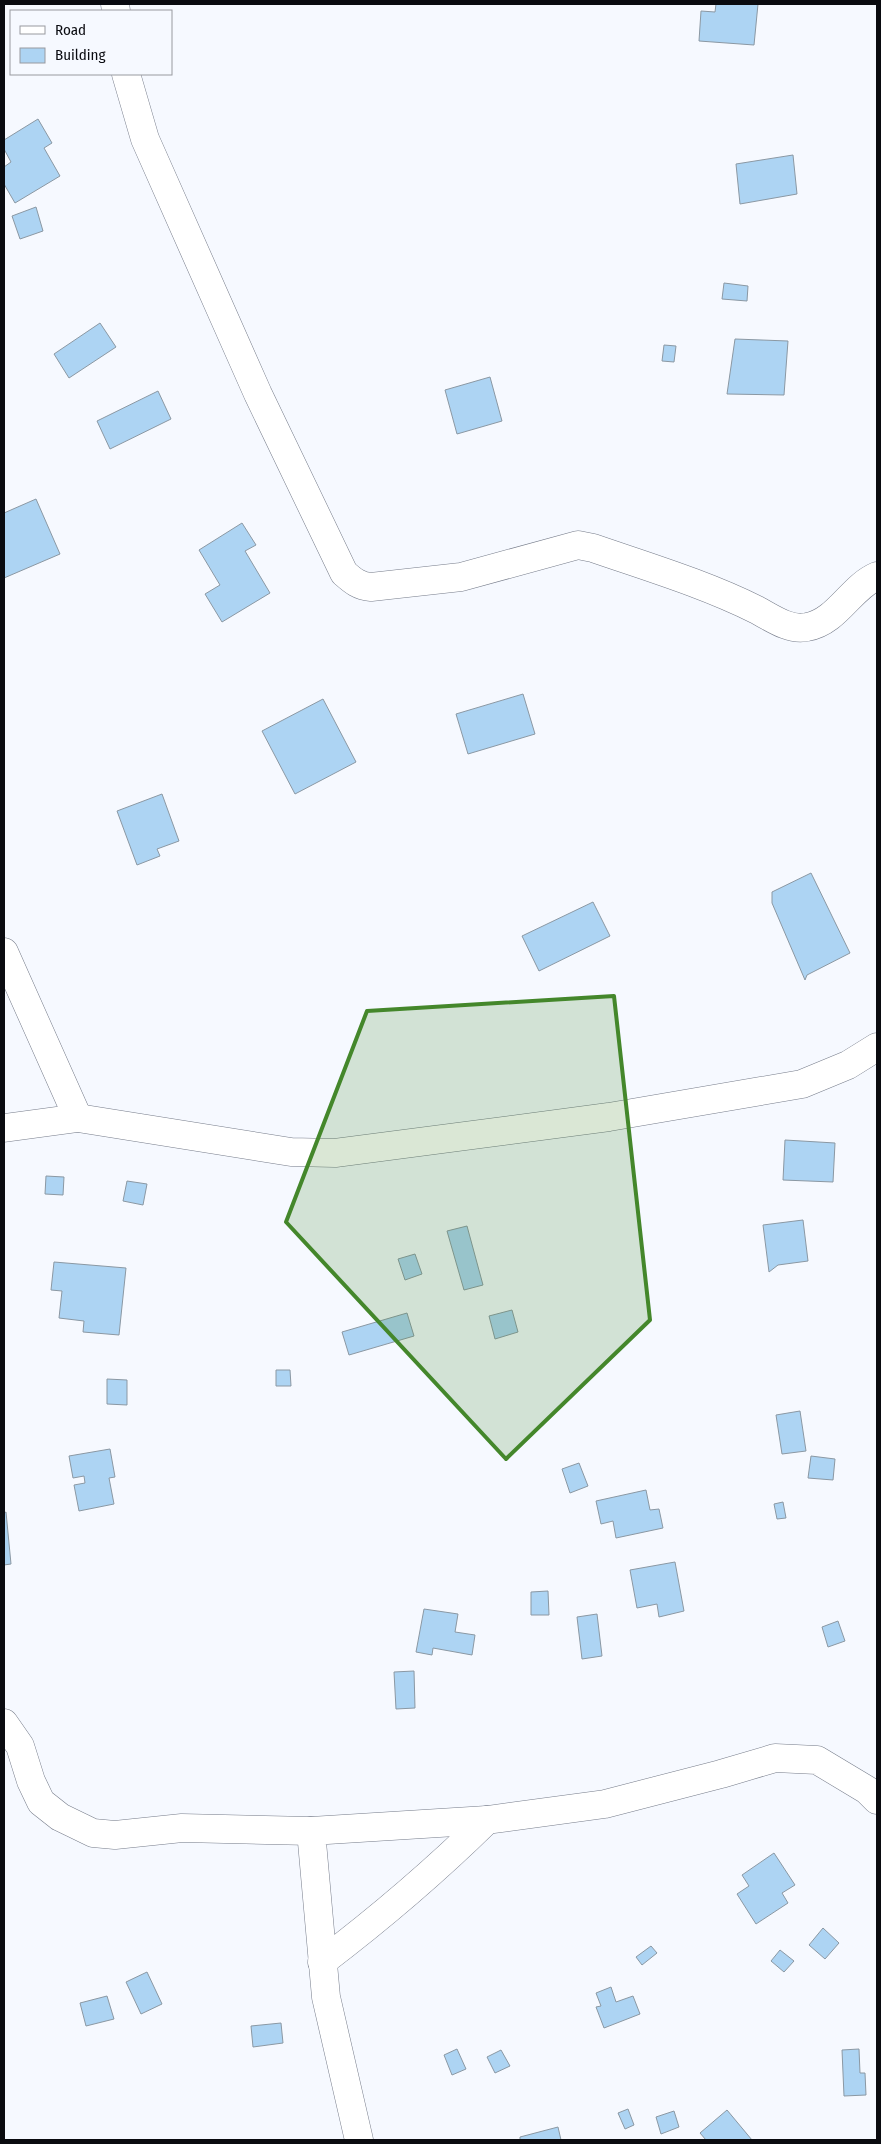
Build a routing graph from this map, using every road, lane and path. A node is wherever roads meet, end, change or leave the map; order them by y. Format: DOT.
graph roads {
  1 [pos="126,75"];
  2 [pos="877,576"];
  3 [pos="4,952"];
  4 [pos="877,1047"];
  5 [pos="78,1118"];
  6 [pos="4,1128"];
  7 [pos="4,1723"];
  8 [pos="877,1800"];
  9 [pos="487,1820"];
  10 [pos="311,1831"];
  11 [pos="322,1962"];
  12 [pos="359,2140"];
  1 -- 2 [label="street"];
  3 -- 5 [label="street"];
  4 -- 5 [label="street"];
  5 -- 6 [label="street"];
  7 -- 10 [label="street"];
  8 -- 9 [label="street"];
  9 -- 10 [label="street"];
  9 -- 11 [label="street"];
  10 -- 11 [label="street"];
  11 -- 12 [label="street"];
}
